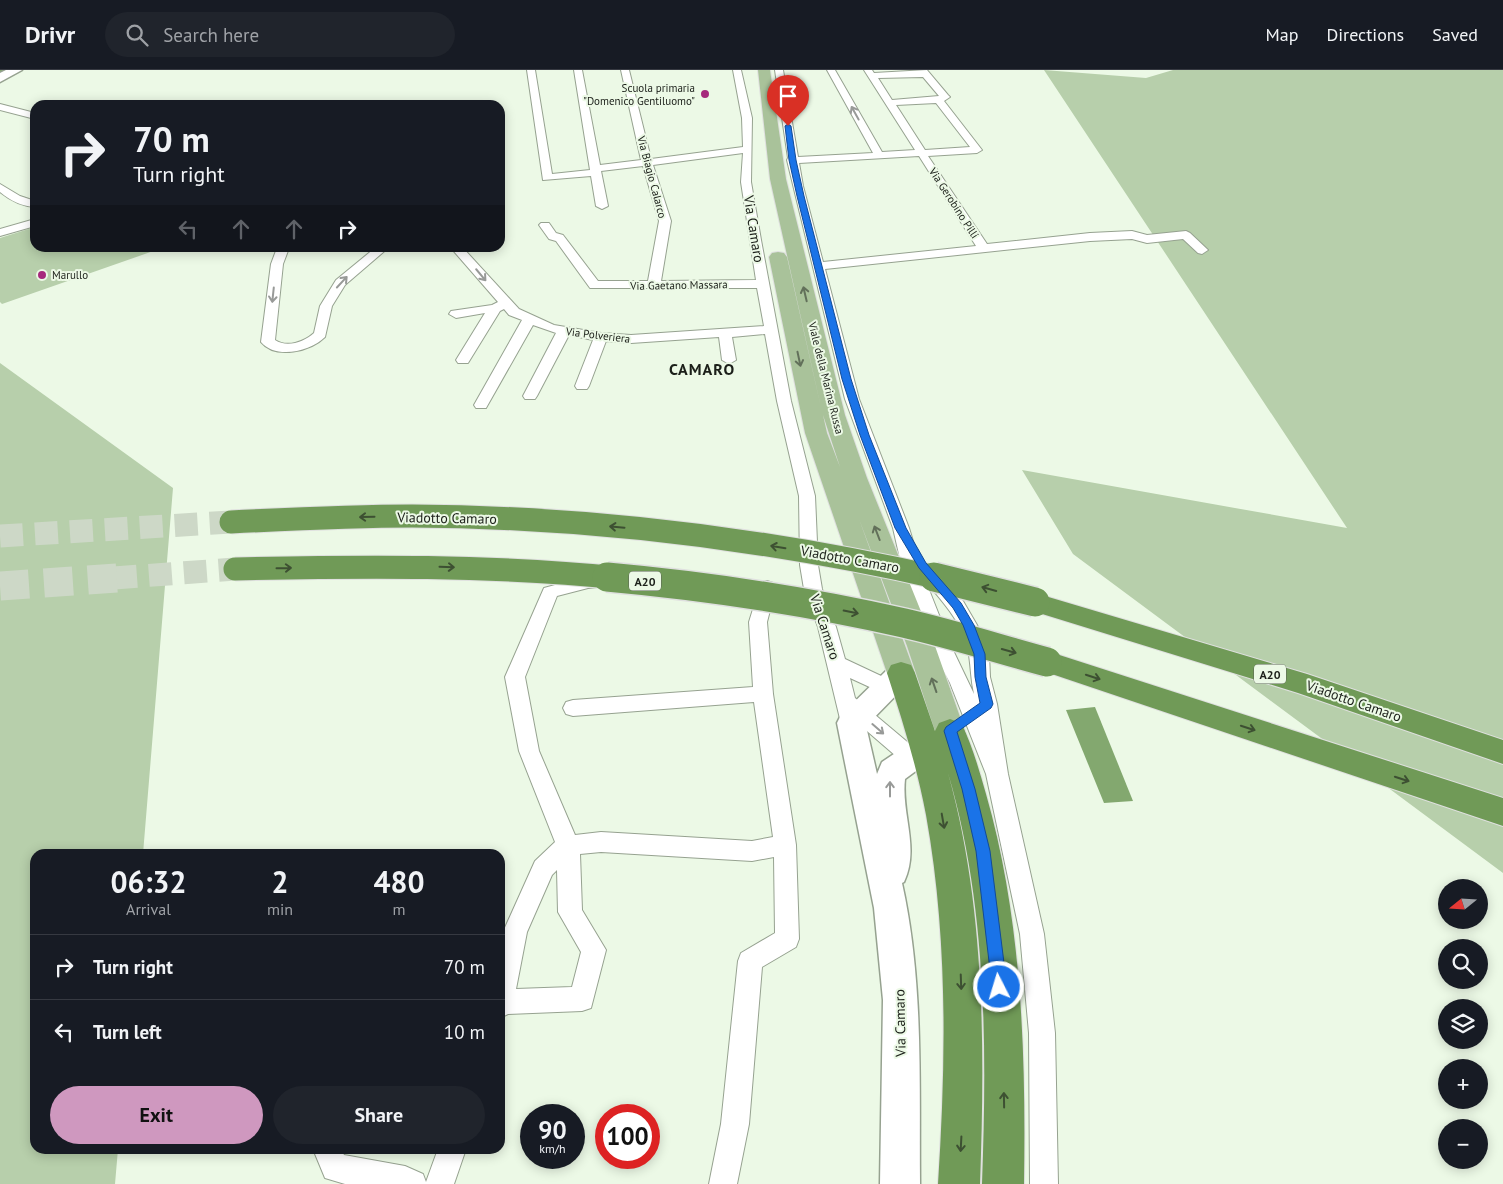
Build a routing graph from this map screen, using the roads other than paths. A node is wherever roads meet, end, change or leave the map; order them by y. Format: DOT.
graph roads {
  1 [pos="16,70"];
  2 [pos="531,70"];
  3 [pos="578,70"];
  4 [pos="625,70"];
  5 [pos="738,70"];
  6 [pos="751,70"];
  7 [pos="764,70"];
  8 [pos="779,70"];
  9 [pos="820,70"];
  10 [pos="831,70"];
  11 [pos="924,72"];
  12 [pos="870,73"];
  13 [pos="0,78"];
  14 [pos="834,96"];
  15 [pos="939,100"];
  16 [pos="889,103"];
  17 [pos="0,107"];
  18 [pos="30,115"];
  19 [pos="748,149"];
  20 [pos="977,150"];
  21 [pos="922,153"];
  22 [pos="879,156"];
  23 [pos="792,160"];
  24 [pos="647,162"];
  25 [pos="596,170"];
  26 [pos="0,187"];
  27 [pos="30,204"];
  28 [pos="602,206"];
  29 [pos="30,224"];
  30 [pos="545,224"];
  31 [pos="0,233"];
  32 [pos="983,248"];
  33 [pos="1202,250"];
  34 [pos="282,252"];
  35 [pos="377,252"];
  36 [pos="460,252"];
  37 [pos="819,266"];
  38 [pos="763,284"];
  39 [pos="654,285"];
  40 [pos="500,306"];
  41 [pos="456,314"];
  42 [pos="529,320"];
  43 [pos="772,330"];
  44 [pos="564,331"];
  45 [pos="725,333"];
  46 [pos="601,337"];
  47 [pos="463,360"];
  48 [pos="729,360"];
  49 [pos="582,386"];
  50 [pos="530,396"];
  51 [pos="481,405"];
  52 [pos="231,522"];
  53 [pos="901,528"];
  54 [pos="235,569"];
  55 [pos="1036,602"];
  56 [pos="838,664"];
  57 [pos="900,688"];
  58 [pos="763,694"];
  59 [pos="573,708"];
  60 [pos="853,713"];
  61 [pos="1503,733"];
  62 [pos="946,739"];
  63 [pos="1503,752"];
  64 [pos="1503,812"];
  65 [pos="568,845"];
  66 [pos="785,845"];
  67 [pos="891,908"];
  68 [pos="505,983"];
  69 [pos="505,1004"];
  70 [pos="329,1154"];
  71 [pos="450,1154"];
  72 [pos="414,1184"];
  73 [pos="440,1184"];
  74 [pos="723,1184"];
  75 [pos="900,1184"];
  76 [pos="959,1184"];
  77 [pos="1003,1184"];
  78 [pos="1044,1184"];
  1 -- 13 [label="street"];
  2 -- 25 [label="street"];
  3 -- 25 [label="street"];
  4 -- 24 [label="street, Via Biagio Calarco"];
  5 -- 19 [label="street, Via Camaro"];
  6 -- 57 [label="main road, Viale della Marina Russa, one-way"];
  62 -- 7 [label="main road, Viale della Marina Russa, one-way"];
  8 -- 23 [label="street"];
  9 -- 14 [label="street"];
  22 -- 10 [label="street, one-way"];
  11 -- 12 [label="street"];
  11 -- 15 [label="street"];
  12 -- 16 [label="street, Via Gerobino Pilli"];
  15 -- 16 [label="street"];
  15 -- 20 [label="street"];
  16 -- 21 [label="street, Via Gerobino Pilli"];
  17 -- 18 [label="street"];
  19 -- 24 [label="street"];
  19 -- 38 [label="street, Via Camaro"];
  20 -- 21 [label="street"];
  21 -- 22 [label="street"];
  21 -- 32 [label="street, Via Gerobino Pilli"];
  22 -- 23 [label="street"];
  23 -- 37 [label="street"];
  24 -- 25 [label="street"];
  24 -- 39 [label="street, Via Biagio Calarco"];
  25 -- 28 [label="street"];
  26 -- 27 [label="street"];
  29 -- 31 [label="street"];
  30 -- 39 [label="street, Via Gaetano Massara"];
  32 -- 33 [label="street"];
  32 -- 37 [label="street, Via Gerobino Pilli"];
  34 -- 35 [label="street, one-way"];
  36 -- 40 [label="street, Via Polveriera, one-way"];
  37 -- 53 [label="street"];
  38 -- 39 [label="street, Via Gaetano Massara"];
  38 -- 43 [label="street, Via Camaro"];
  40 -- 41 [label="street"];
  40 -- 42 [label="street, Via Polveriera"];
  40 -- 47 [label="street"];
  42 -- 44 [label="street, Via Polveriera"];
  42 -- 51 [label="street"];
  43 -- 45 [label="street, Via Polveriera"];
  43 -- 56 [label="street, Via Camaro"];
  44 -- 46 [label="street, Via Polveriera"];
  44 -- 50 [label="street"];
  45 -- 46 [label="street, Via Polveriera"];
  45 -- 48 [label="street"];
  46 -- 49 [label="street"];
  55 -- 52 [label="highway, Viadotto Camaro / A20, one-way, bridge"];
  53 -- 62 [label="street"];
  53 -- 62 [label="street"];
  54 -- 64 [label="highway, A20, one-way, bridge"];
  55 -- 61 [label="highway"];
  55 -- 63 [label="highway, Viadotto Camaro / A20"];
  56 -- 57 [label="street"];
  56 -- 60 [label="street, Via Camaro"];
  57 -- 60 [label="street"];
  57 -- 62 [label="highway"];
  58 -- 59 [label="street"];
  58 -- 65 [label="street"];
  58 -- 66 [label="street"];
  60 -- 62 [label="street, one-way"];
  60 -- 67 [label="street, Via Camaro"];
  67 -- 62 [label="street, one-way"];
  62 -- 76 [label="highway, one-way"];
  77 -- 62 [label="highway, one-way"];
  62 -- 78 [label="street"];
  65 -- 66 [label="street"];
  65 -- 68 [label="street"];
  65 -- 69 [label="street"];
  66 -- 74 [label="street"];
  67 -- 75 [label="street, Via Camaro"];
  70 -- 72 [label="street"];
  71 -- 73 [label="street"];
}
